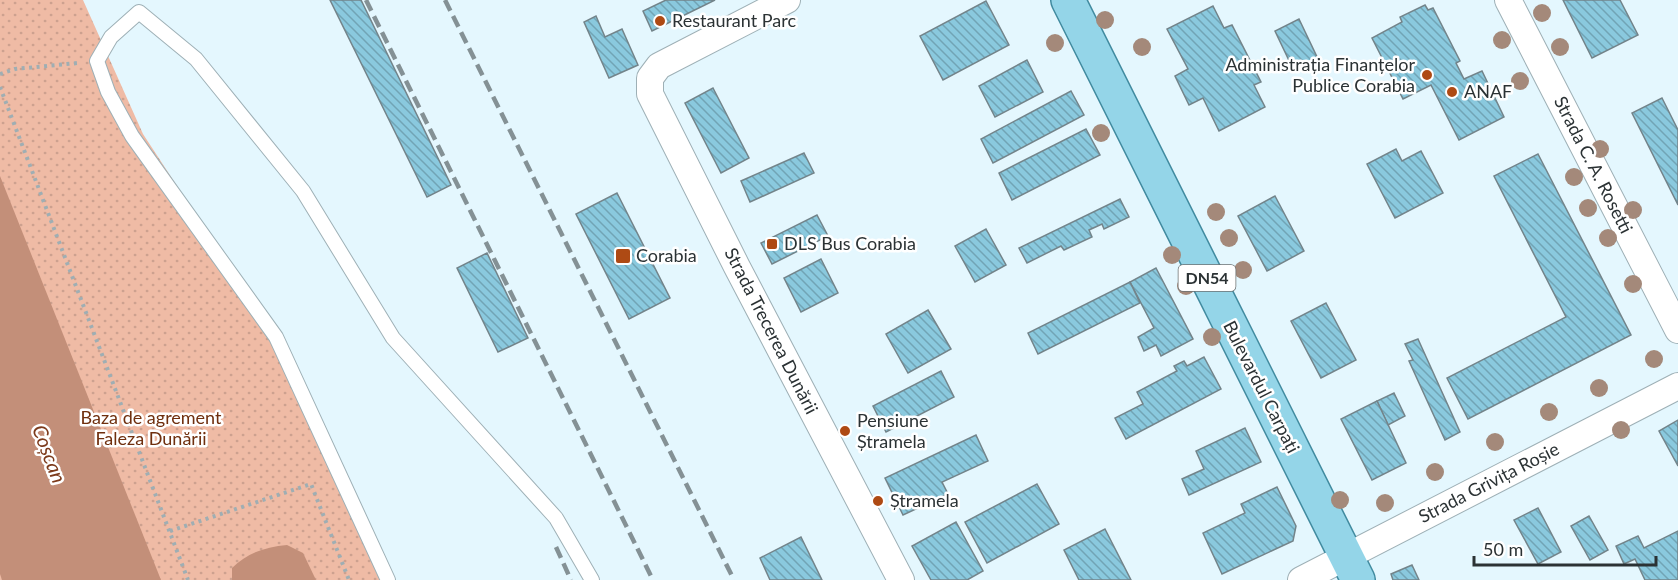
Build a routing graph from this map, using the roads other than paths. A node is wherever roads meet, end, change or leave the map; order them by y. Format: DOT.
graph roads {
  1 [pos="787,0"];
  2 [pos="1068,0"];
  3 [pos="1508,0"];
  4 [pos="1678,330"];
  5 [pos="1678,386"];
  6 [pos="1352,568"];
  7 [pos="388,580"];
  8 [pos="592,580"];
  9 [pos="901,580"];
  10 [pos="1301,580"];
  1 -- 9 [label="street, Strada Trecerea Dunării"];
  2 -- 6 [label="main road, Bulevardul Carpați / DN54"];
  3 -- 4 [label="street, Strada C. A. Rosetti"];
  5 -- 6 [label="street, Strada Grivița Roșie"];
  6 -- 10 [label="street, Strada Grivița Roșie"];
  7 -- 8 [label="lane"];
}
